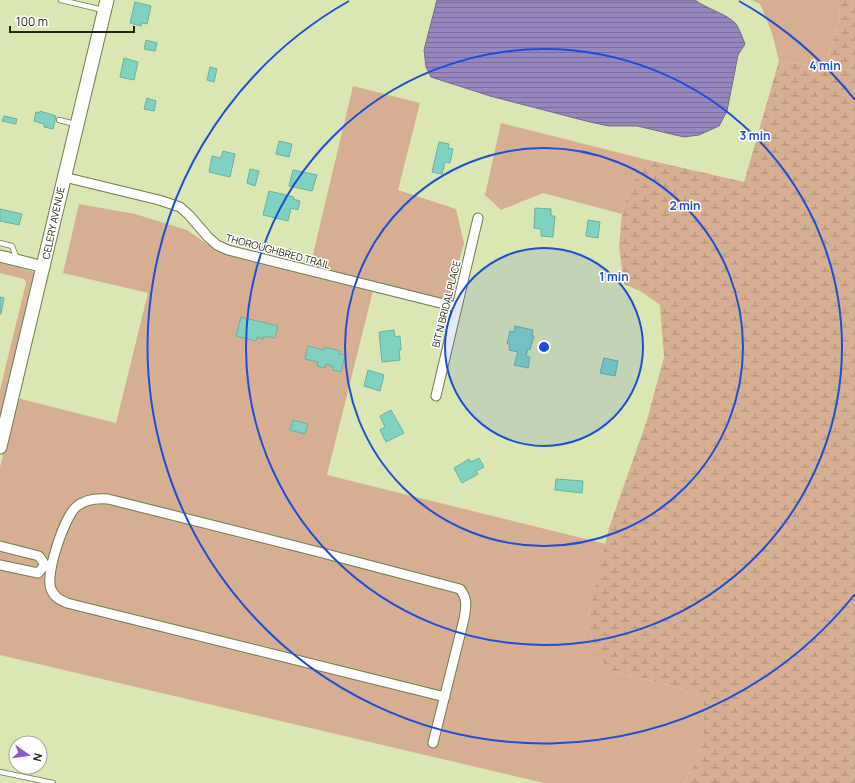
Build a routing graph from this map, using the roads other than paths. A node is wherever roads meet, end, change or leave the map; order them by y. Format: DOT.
graph roads {
  1 [pos="61,0"];
  2 [pos="106,5"];
  3 [pos="59,120"];
  4 [pos="76,124"];
  5 [pos="64,177"];
  6 [pos="478,218"];
  7 [pos="0,243"];
  8 [pos="0,256"];
  9 [pos="18,260"];
  10 [pos="44,267"];
  11 [pos="456,307"];
  12 [pos="436,396"];
  13 [pos="0,447"];
  14 [pos="0,546"];
  15 [pos="19,551"];
  16 [pos="0,565"];
  17 [pos="48,565"];
  18 [pos="15,568"];
  19 [pos="444,697"];
  20 [pos="433,743"];
  21 [pos="0,772"];
  22 [pos="53,783"];
  1 -- 2 [label="lane"];
  2 -- 4 [label="main road, CELERY AVENUE"];
  3 -- 4 [label="lane"];
  4 -- 5 [label="main road, CELERY AVENUE"];
  5 -- 10 [label="main road, CELERY AVENUE"];
  5 -- 11 [label="street, THOROUGHBRED TRAIL"];
  6 -- 11 [label="street, BIT N BRIDAL PLACE"];
  7 -- 9 [label="lane"];
  8 -- 9 [label="street"];
  9 -- 10 [label="street"];
  10 -- 13 [label="main road, CELERY AVENUE"];
  11 -- 12 [label="street, BIT N BRIDAL PLACE"];
  14 -- 15 [label="street"];
  15 -- 17 [label="street"];
  15 -- 18 [label="street"];
  16 -- 18 [label="street"];
  17 -- 18 [label="street"];
  17 -- 19 [label="street"];
  17 -- 19 [label="street"];
  19 -- 20 [label="street"];
  21 -- 22 [label="lane"];
}
